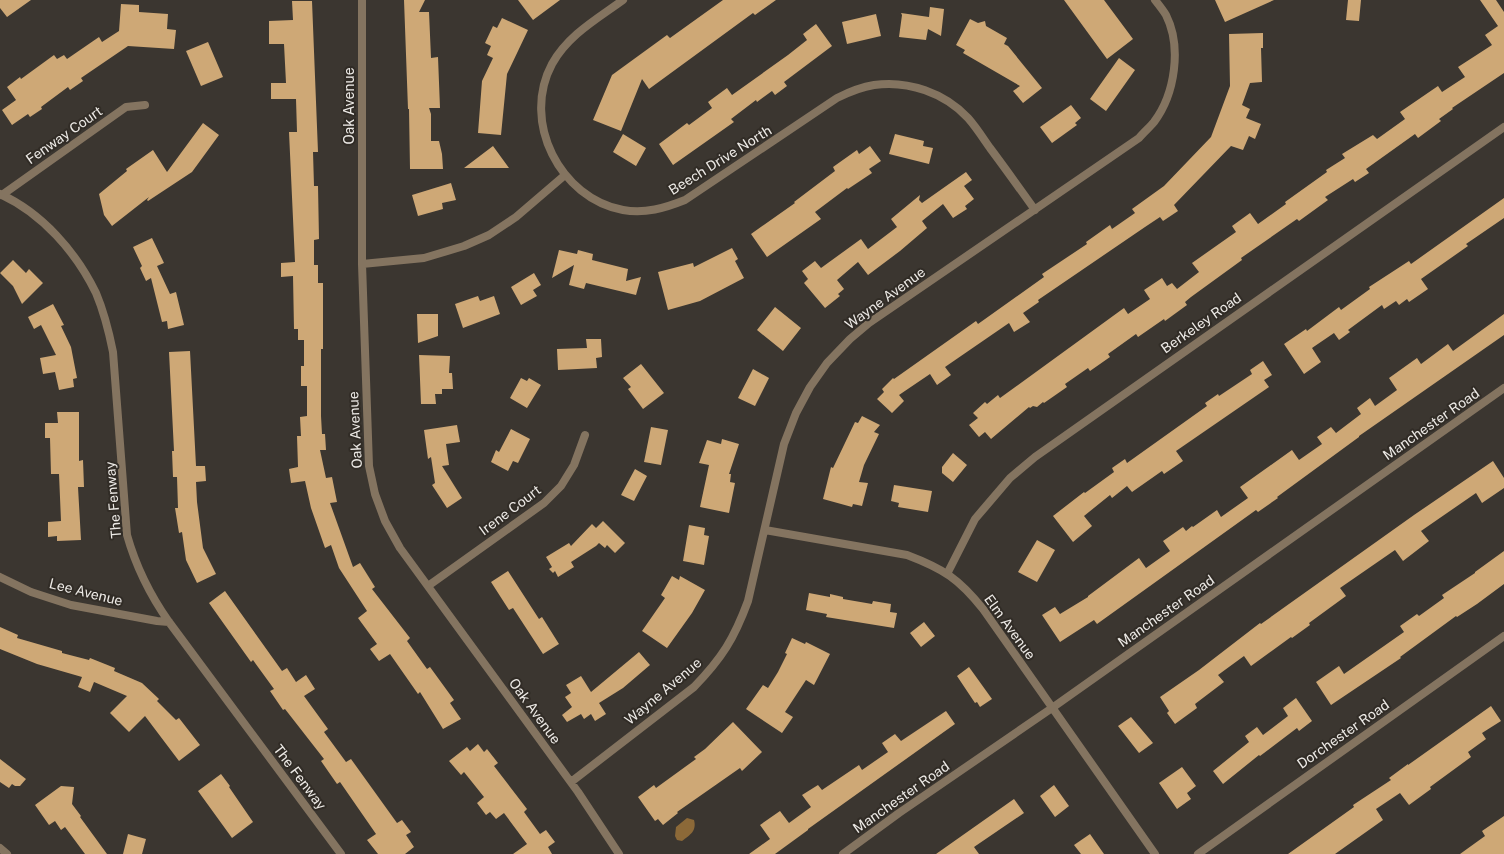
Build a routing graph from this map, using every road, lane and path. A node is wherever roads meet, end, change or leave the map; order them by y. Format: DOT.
graph roads {
  1 [pos="362,0"];
  2 [pos="623,0"];
  3 [pos="1155,0"];
  4 [pos="145,105"];
  5 [pos="1504,127"];
  6 [pos="566,175"];
  7 [pos="1,194"];
  8 [pos="1035,210"];
  9 [pos="362,264"];
  10 [pos="1504,388"];
  11 [pos="585,435"];
  12 [pos="765,530"];
  13 [pos="948,574"];
  14 [pos="0,577"];
  15 [pos="428,586"];
  16 [pos="169,622"];
  17 [pos="1504,636"];
  18 [pos="1052,708"];
  19 [pos="571,782"];
  20 [pos="0,848"];
  21 [pos="7,854"];
  22 [pos="341,854"];
  23 [pos="618,854"];
  24 [pos="843,854"];
  25 [pos="1155,854"];
  26 [pos="1198,854"];
  1 -- 9 [label="street, Oak Avenue"];
  2 -- 6 [label="street, Beech Drive North"];
  3 -- 8 [label="street, Wayne Avenue"];
  4 -- 7 [label="street, Fenway Court"];
  5 -- 13 [label="street, Berkeley Road"];
  6 -- 8 [label="street, Beech Drive North"];
  6 -- 9 [label="street"];
  7 -- 16 [label="street, The Fenway"];
  8 -- 12 [label="street, Wayne Avenue"];
  9 -- 15 [label="street, Oak Avenue"];
  10 -- 18 [label="street, Manchester Road"];
  11 -- 15 [label="street, Irene Court"];
  12 -- 13 [label="street, Elm Avenue"];
  12 -- 19 [label="street, Wayne Avenue"];
  13 -- 18 [label="street, Elm Avenue"];
  14 -- 16 [label="street, Lee Avenue"];
  15 -- 19 [label="street, Oak Avenue"];
  16 -- 22 [label="street, The Fenway"];
  17 -- 26 [label="street, Dorchester Road"];
  18 -- 24 [label="street, Manchester Road"];
  18 -- 25 [label="street, Elm Avenue"];
  19 -- 23 [label="street, Oak Avenue"];
  20 -- 21 [label="street"];
}
